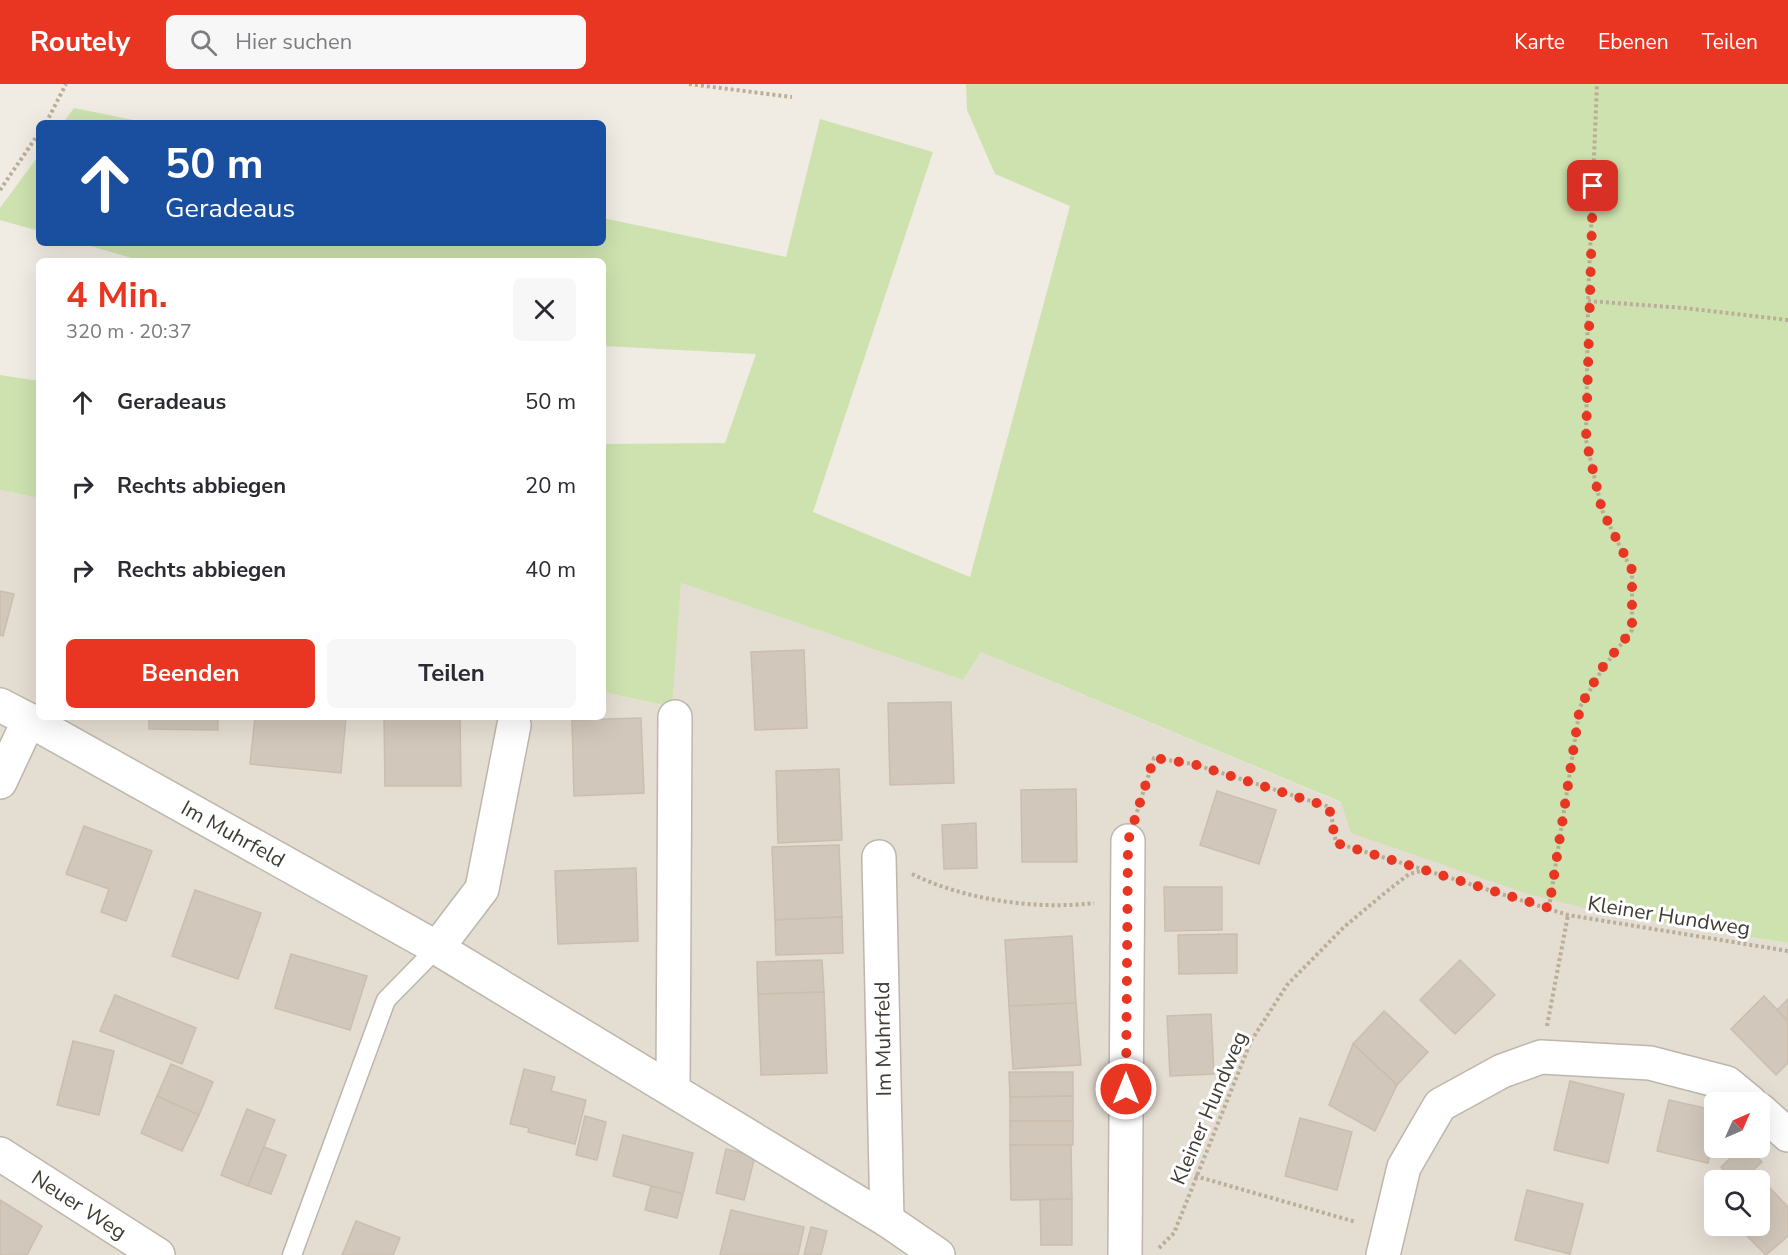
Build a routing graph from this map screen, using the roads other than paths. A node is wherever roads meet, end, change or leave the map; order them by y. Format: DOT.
graph roads {
  1 [pos="0,705"];
  2 [pos="675,717"];
  3 [pos="29,720"];
  4 [pos="514,725"];
  5 [pos="0,782"];
  6 [pos="1128,841"];
  7 [pos="879,857"];
  8 [pos="437,948"];
  9 [pos="673,1089"];
  10 [pos="1738,1092"];
  11 [pos="1770,1119"];
  12 [pos="1788,1135"];
  13 [pos="0,1154"];
  14 [pos="887,1220"];
  15 [pos="1385,1243"];
  16 [pos="158,1255"];
  17 [pos="292,1255"];
  18 [pos="938,1255"];
  19 [pos="1125,1255"];
  1 -- 3 [label="street, Im Muhrfeld"];
  2 -- 9 [label="street"];
  3 -- 5 [label="street"];
  3 -- 8 [label="street, Im Muhrfeld"];
  4 -- 8 [label="street"];
  6 -- 19 [label="street"];
  7 -- 14 [label="street, Im Muhrfeld"];
  8 -- 9 [label="street, Im Muhrfeld"];
  8 -- 17 [label="lane"];
  9 -- 14 [label="street, Im Muhrfeld"];
  10 -- 15 [label="street"];
  11 -- 12 [label="street"];
  13 -- 16 [label="street, Neuer Weg"];
  14 -- 18 [label="street, Im Muhrfeld"];
}
